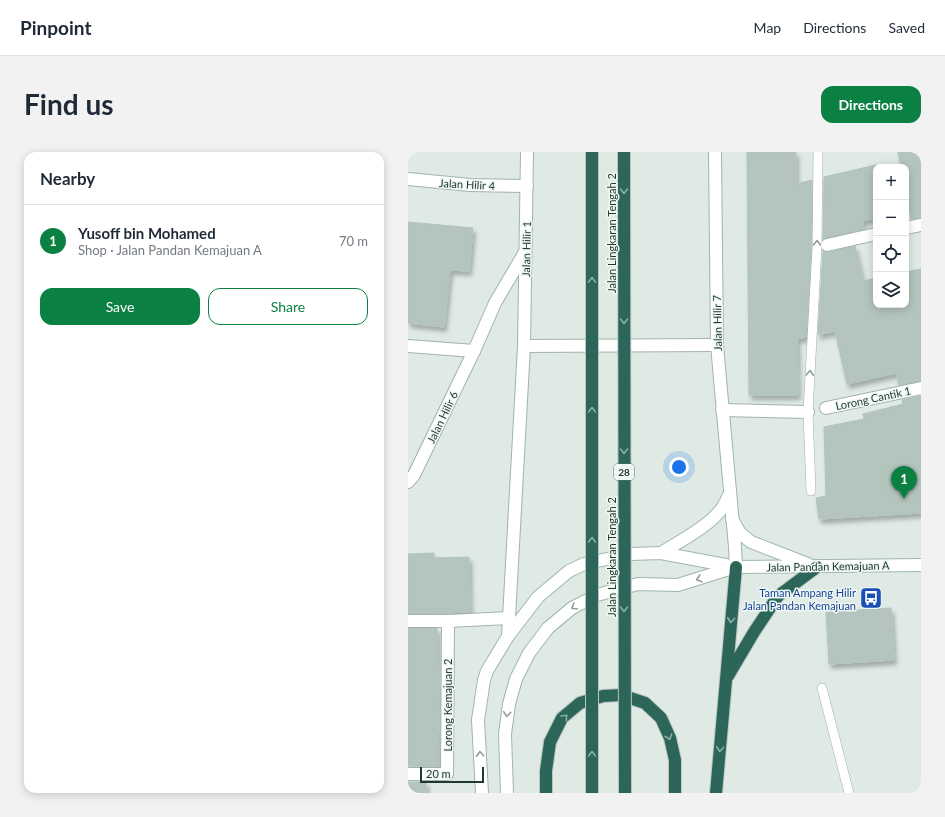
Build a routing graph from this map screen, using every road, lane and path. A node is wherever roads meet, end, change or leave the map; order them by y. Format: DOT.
graph roads {
  1 [pos="527,152"];
  2 [pos="592,152"];
  3 [pos="624,152"];
  4 [pos="715,152"];
  5 [pos="818,152"];
  6 [pos="408,179"];
  7 [pos="527,186"];
  8 [pos="921,225"];
  9 [pos="909,227"];
  10 [pos="873,235"];
  11 [pos="827,245"];
  12 [pos="526,252"];
  13 [pos="717,345"];
  14 [pos="408,346"];
  15 [pos="524,346"];
  16 [pos="474,351"];
  17 [pos="921,388"];
  18 [pos="826,408"];
  19 [pos="722,410"];
  20 [pos="808,412"];
  21 [pos="408,482"];
  22 [pos="811,491"];
  23 [pos="730,493"];
  24 [pos="732,519"];
  25 [pos="661,553"];
  26 [pos="921,565"];
  27 [pos="736,567"];
  28 [pos="817,567"];
  29 [pos="509,618"];
  30 [pos="408,621"];
  31 [pos="448,621"];
  32 [pos="508,636"];
  33 [pos="726,679"];
  34 [pos="822,688"];
  35 [pos="408,774"];
  36 [pos="482,793"];
  37 [pos="507,793"];
  38 [pos="546,793"];
  39 [pos="592,793"];
  40 [pos="625,793"];
  41 [pos="675,793"];
  42 [pos="716,793"];
  43 [pos="849,793"];
  1 -- 7 [label="street, Jalan Hilir 1"];
  39 -- 2 [label="highway, Jalan Lingkaran Tengah 2, one-way, bridge"];
  3 -- 40 [label="highway, Jalan Lingkaran Tengah 2 / 28, one-way, bridge"];
  4 -- 13 [label="street, Jalan Hilir 7"];
  20 -- 5 [label="lane, one-way"];
  6 -- 7 [label="street, Jalan Hilir 4"];
  7 -- 12 [label="street, Jalan Hilir 1"];
  8 -- 9 [label="street"];
  10 -- 11 [label="street"];
  12 -- 15 [label="street, Jalan Hilir 1"];
  12 -- 16 [label="street, Jalan Hilir 6"];
  13 -- 15 [label="street"];
  13 -- 19 [label="street, Jalan Hilir 7"];
  14 -- 16 [label="street"];
  15 -- 29 [label="street, Jalan Hilir 1"];
  16 -- 21 [label="street, Jalan Hilir 6"];
  17 -- 18 [label="street, Lorong Cantik 1"];
  19 -- 20 [label="street"];
  19 -- 23 [label="street, Jalan Hilir 7"];
  20 -- 22 [label="lane"];
  23 -- 24 [label="street, Jalan Hilir 7"];
  23 -- 25 [label="street"];
  24 -- 27 [label="street, Jalan Hilir 7"];
  24 -- 28 [label="street"];
  25 -- 27 [label="street, Jalan Pandan Kemajuan A"];
  25 -- 32 [label="street, Jalan Pandan Kemajuan A"];
  26 -- 28 [label="street, Jalan Pandan Kemajuan A"];
  27 -- 28 [label="street, Jalan Pandan Kemajuan A"];
  27 -- 33 [label="highway, one-way"];
  27 -- 37 [label="street, Jalan Pandan Kemajuan A, one-way"];
  28 -- 33 [label="highway"];
  29 -- 31 [label="street"];
  29 -- 32 [label="street, Jalan Hilir 1"];
  30 -- 31 [label="street"];
  31 -- 35 [label="street, Lorong Kemajuan 2"];
  36 -- 32 [label="street, Jalan Pandan Kemajuan A, one-way"];
  33 -- 42 [label="highway, one-way"];
  34 -- 43 [label="lane"];
  38 -- 41 [label="highway, one-way"];
}
